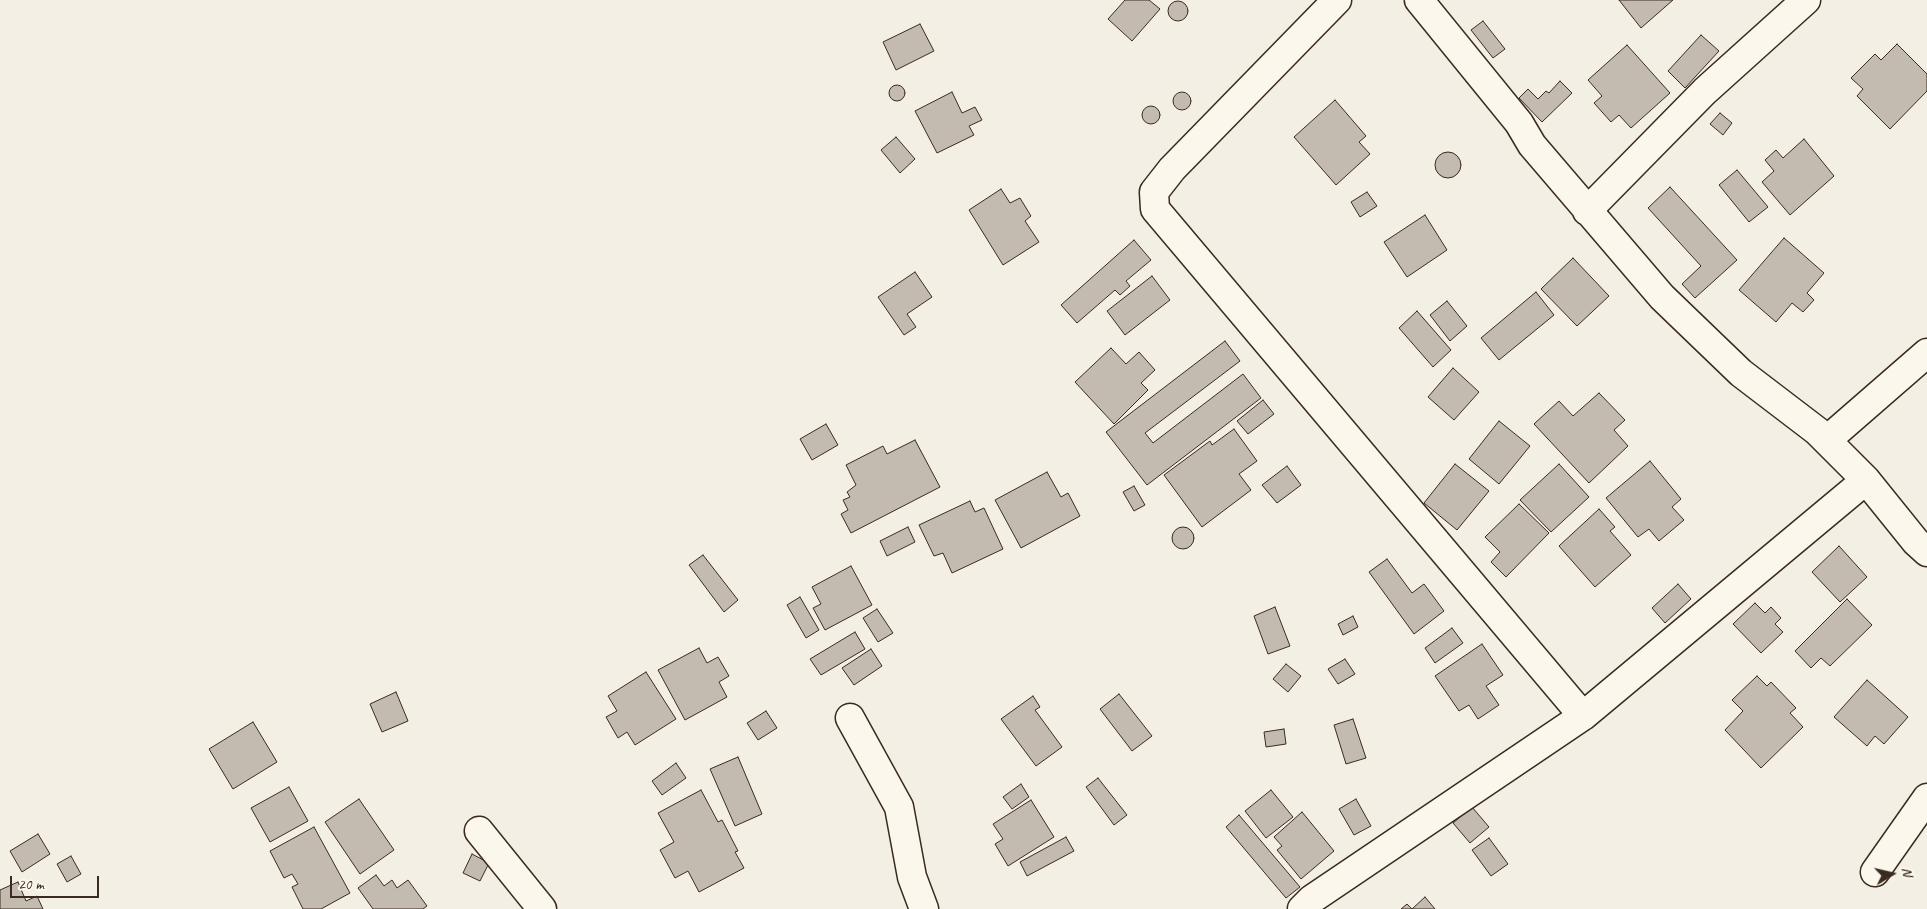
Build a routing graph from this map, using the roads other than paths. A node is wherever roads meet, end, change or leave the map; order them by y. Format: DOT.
graph roads {
  1 [pos="1337,0"];
  2 [pos="1419,0"];
  3 [pos="1806,0"];
  4 [pos="1587,210"];
  5 [pos="1927,353"];
  6 [pos="1827,440"];
  7 [pos="1866,480"];
  8 [pos="1927,552"];
  9 [pos="1584,716"];
  10 [pos="850,718"];
  11 [pos="1927,798"];
  12 [pos="480,831"];
  13 [pos="1875,872"];
  14 [pos="542,909"];
  15 [pos="924,909"];
  16 [pos="1302,909"];
  1 -- 9 [label="street"];
  2 -- 4 [label="street"];
  3 -- 4 [label="street"];
  4 -- 6 [label="street"];
  5 -- 6 [label="street"];
  6 -- 7 [label="street"];
  7 -- 8 [label="street"];
  7 -- 9 [label="street"];
  9 -- 16 [label="street"];
  10 -- 15 [label="street"];
  11 -- 13 [label="street"];
  12 -- 14 [label="street"];
}
